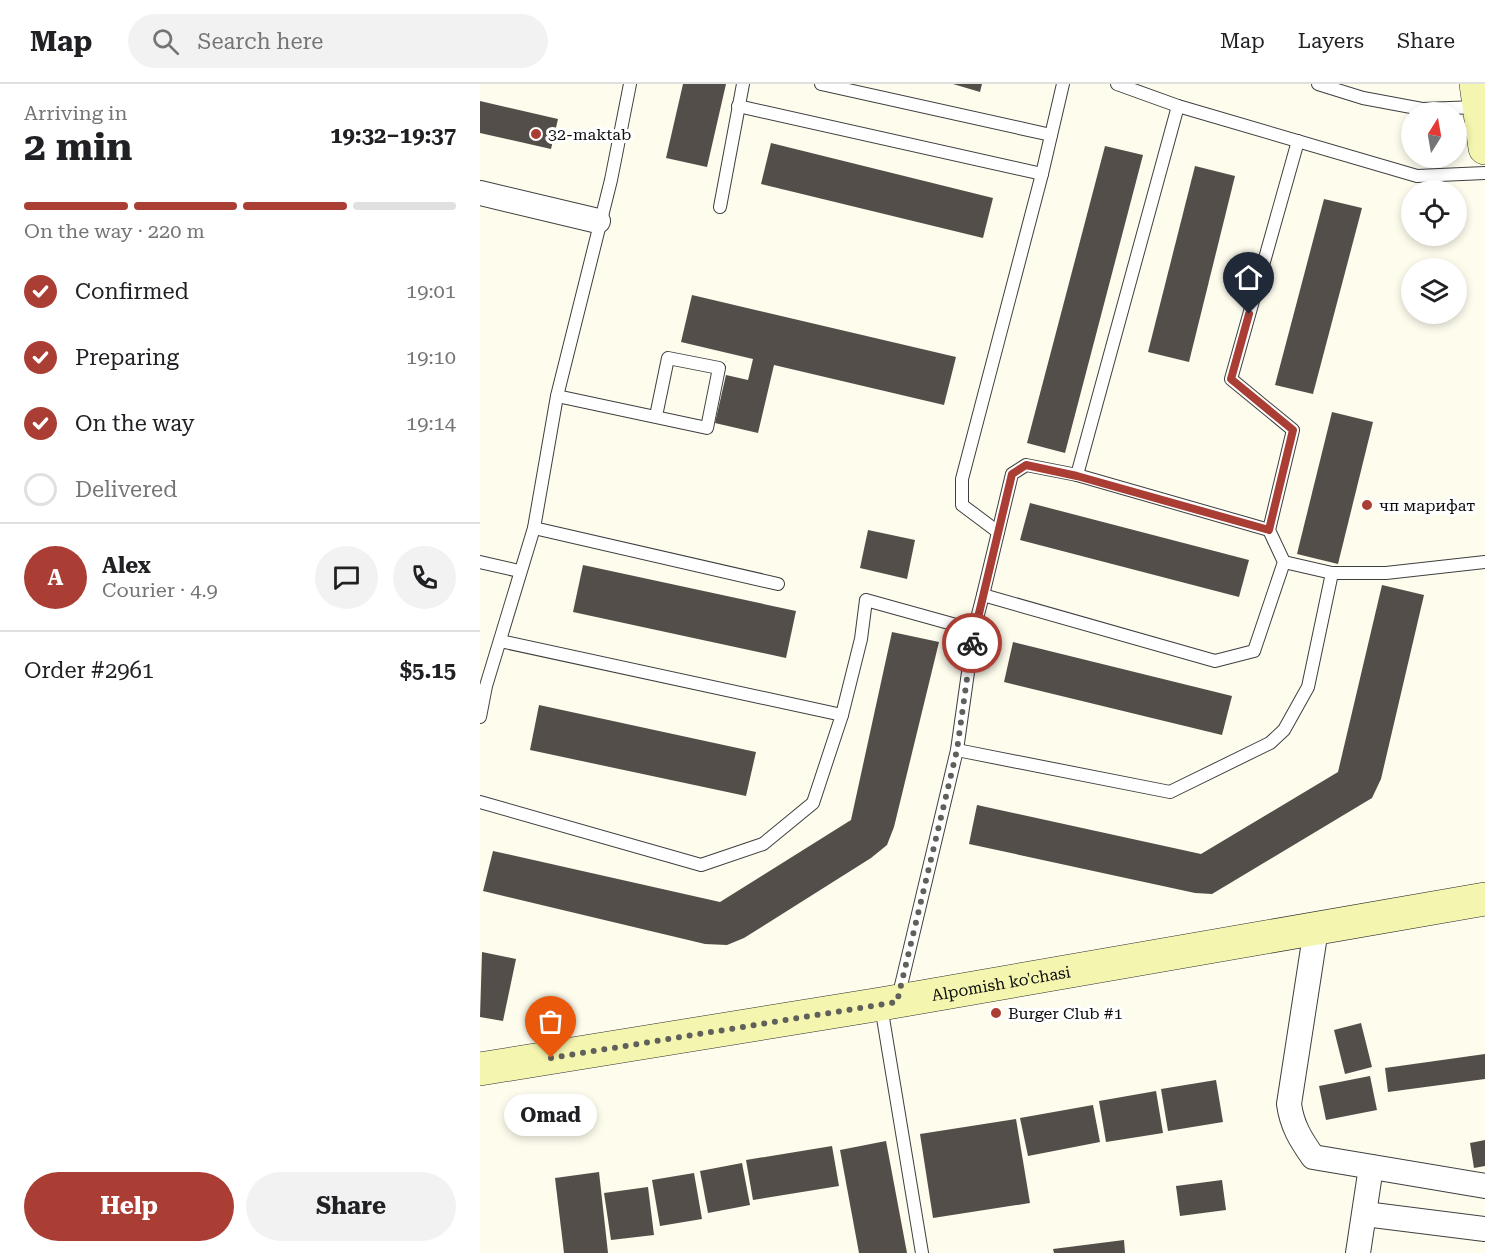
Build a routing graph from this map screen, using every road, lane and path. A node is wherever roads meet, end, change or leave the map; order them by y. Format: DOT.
graph roads {
  1 [pos="630,84"];
  2 [pos="743,84"];
  3 [pos="821,84"];
  4 [pos="1063,84"];
  5 [pos="1117,84"];
  6 [pos="1318,84"];
  7 [pos="1477,96"];
  8 [pos="738,106"];
  9 [pos="1178,106"];
  10 [pos="1051,135"];
  11 [pos="1298,141"];
  12 [pos="1485,148"];
  13 [pos="1485,173"];
  14 [pos="1042,174"];
  15 [pos="480,193"];
  16 [pos="720,207"];
  17 [pos="598,221"];
  18 [pos="557,396"];
  19 [pos="656,416"];
  20 [pos="1077,476"];
  21 [pos="534,528"];
  22 [pos="1269,530"];
  23 [pos="998,532"];
  24 [pos="480,562"];
  25 [pos="1284,562"];
  26 [pos="1485,562"];
  27 [pos="519,571"];
  28 [pos="1332,573"];
  29 [pos="778,584"];
  30 [pos="983,595"];
  31 [pos="974,630"];
  32 [pos="500,641"];
  33 [pos="483,685"];
  34 [pos="842,716"];
  35 [pos="480,717"];
  36 [pos="957,750"];
  37 [pos="480,802"];
  38 [pos="1485,899"];
  39 [pos="1316,928"];
  40 [pos="889,1003"];
  41 [pos="480,1069"];
  42 [pos="1371,1167"];
  43 [pos="1485,1186"];
  44 [pos="1365,1214"];
  45 [pos="1485,1228"];
  46 [pos="922,1253"];
  47 [pos="1358,1253"];
  1 -- 17 [label="lane"];
  2 -- 8 [label="lane"];
  3 -- 10 [label="lane"];
  4 -- 10 [label="lane"];
  5 -- 9 [label="lane"];
  6 -- 7 [label="lane"];
  7 -- 12 [label="street"];
  8 -- 14 [label="lane"];
  8 -- 16 [label="lane"];
  9 -- 11 [label="lane"];
  9 -- 20 [label="lane"];
  10 -- 14 [label="lane"];
  11 -- 13 [label="lane"];
  11 -- 22 [label="lane"];
  14 -- 23 [label="lane"];
  15 -- 17 [label="street"];
  17 -- 18 [label="lane"];
  18 -- 19 [label="lane"];
  18 -- 21 [label="lane"];
  19 -- 19 [label="lane"];
  20 -- 22 [label="lane"];
  20 -- 23 [label="lane"];
  21 -- 27 [label="lane"];
  21 -- 29 [label="lane"];
  22 -- 25 [label="lane"];
  23 -- 30 [label="lane"];
  24 -- 27 [label="lane"];
  25 -- 28 [label="lane"];
  25 -- 30 [label="lane"];
  26 -- 28 [label="lane"];
  27 -- 32 [label="lane"];
  28 -- 36 [label="lane"];
  30 -- 31 [label="lane"];
  31 -- 34 [label="lane"];
  31 -- 36 [label="lane"];
  32 -- 33 [label="lane"];
  32 -- 34 [label="lane"];
  33 -- 35 [label="lane"];
  34 -- 37 [label="lane"];
  36 -- 40 [label="lane"];
  38 -- 39 [label="street, Alpomish ko'chasi"];
  39 -- 40 [label="street, Alpomish ko'chasi"];
  39 -- 42 [label="street"];
  40 -- 41 [label="street, Alpomish ko'chasi"];
  40 -- 46 [label="lane"];
  42 -- 43 [label="street"];
  42 -- 44 [label="street"];
  44 -- 45 [label="street"];
  44 -- 47 [label="street"];
}
